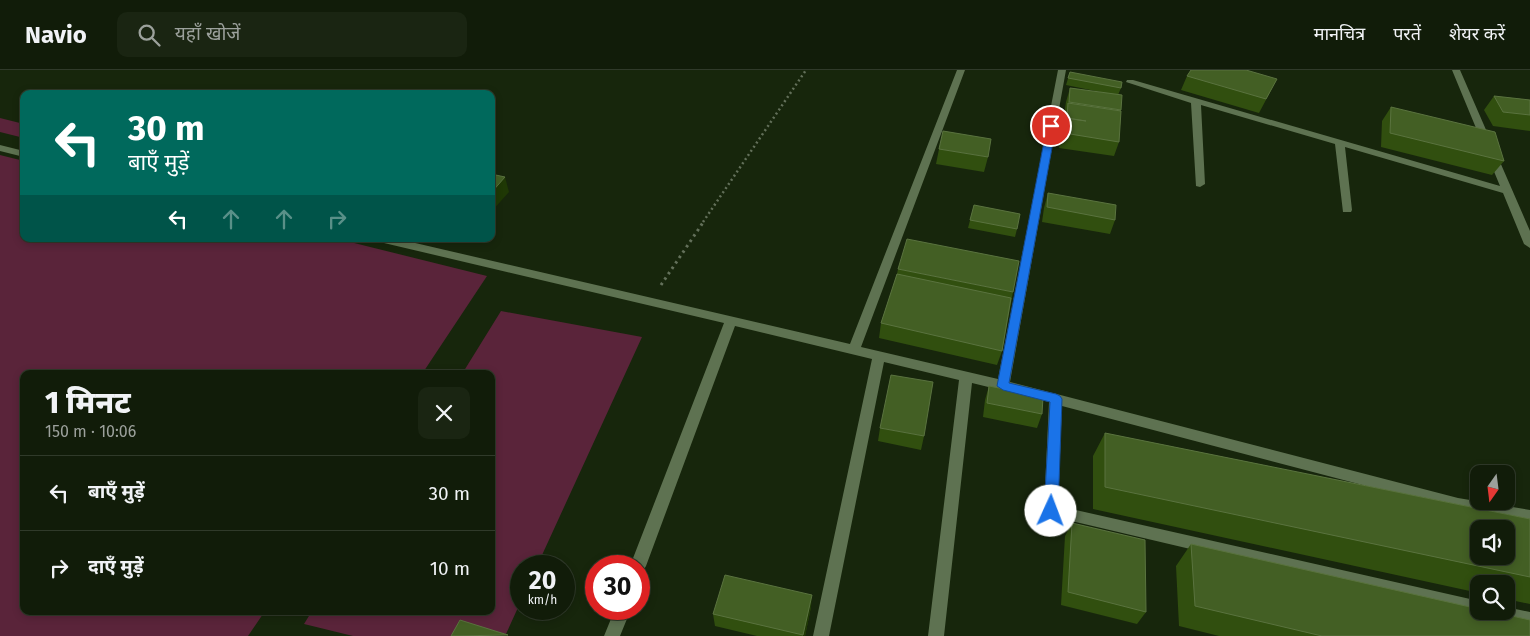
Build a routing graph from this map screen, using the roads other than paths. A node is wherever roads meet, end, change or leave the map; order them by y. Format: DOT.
graph roads {
  1 [pos="961,70"];
  2 [pos="1062,70"];
  3 [pos="1456,70"];
  4 [pos="1130,82"];
  5 [pos="1196,101"];
  6 [pos="1340,143"];
  7 [pos="0,148"];
  8 [pos="20,153"];
  9 [pos="1200,184"];
  10 [pos="1507,191"];
  11 [pos="1347,210"];
  12 [pos="397,242"];
  13 [pos="1530,244"];
  14 [pos="731,320"];
  15 [pos="854,349"];
  16 [pos="879,356"];
  17 [pos="966,377"];
  18 [pos="1003,386"];
  19 [pos="1056,399"];
  20 [pos="1530,516"];
  21 [pos="642,555"];
  22 [pos="1470,607"];
  23 [pos="1515,617"];
  24 [pos="618,620"];
  25 [pos="1530,620"];
  26 [pos="612,636"];
  27 [pos="821,636"];
  28 [pos="936,636"];
  1 -- 15 [label="street"];
  2 -- 18 [label="street"];
  3 -- 10 [label="street"];
  4 -- 5 [label="street"];
  5 -- 6 [label="street"];
  5 -- 9 [label="street"];
  6 -- 10 [label="street"];
  6 -- 11 [label="street"];
  7 -- 8 [label="street"];
  10 -- 13 [label="street"];
  12 -- 14 [label="street"];
  14 -- 15 [label="street"];
  14 -- 21 [label="street"];
  15 -- 16 [label="street"];
  16 -- 17 [label="street"];
  16 -- 27 [label="street"];
  17 -- 18 [label="street"];
  17 -- 28 [label="street"];
  18 -- 19 [label="street"];
  19 -- 20 [label="street"];
  19 -- 22 [label="street"];
  23 -- 25 [label="street"];
  24 -- 26 [label="street"];
}
